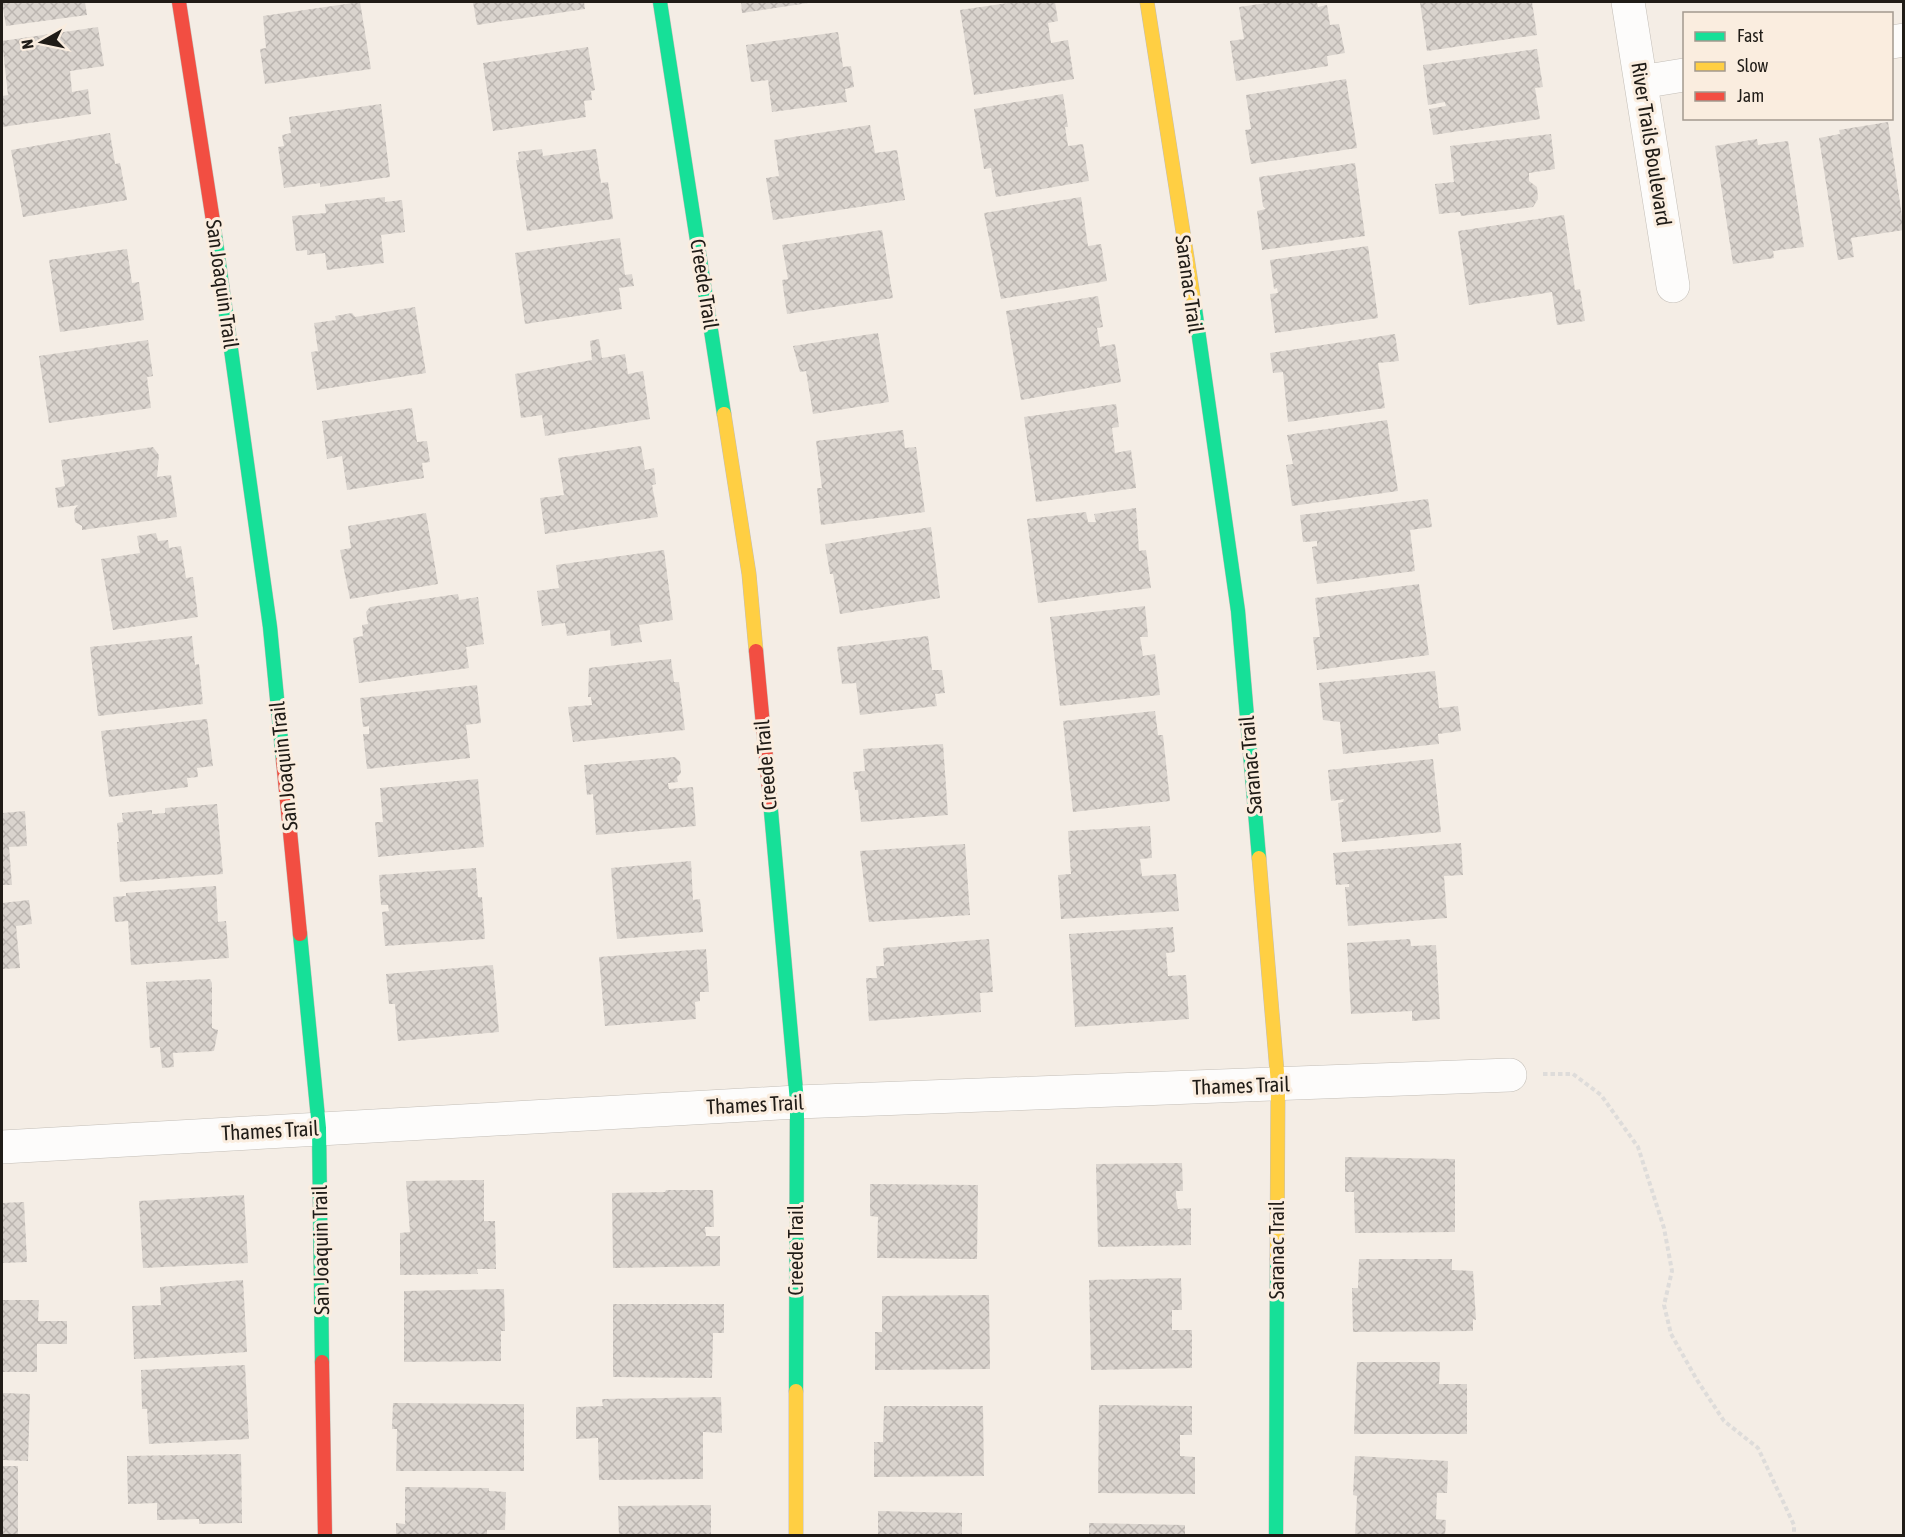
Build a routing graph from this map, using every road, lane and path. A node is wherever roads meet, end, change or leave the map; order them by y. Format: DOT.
graph roads {
  1 [pos="179,2"];
  2 [pos="660,2"];
  3 [pos="1147,2"];
  4 [pos="1628,2"];
  5 [pos="1683,75"];
  6 [pos="1641,82"];
  7 [pos="1673,286"];
  8 [pos="1510,1075"];
  9 [pos="1278,1084"];
  10 [pos="797,1102"];
  11 [pos="319,1128"];
  12 [pos="2,1147"];
  13 [pos="325,1536"];
  14 [pos="796,1536"];
  15 [pos="1276,1536"];
  16 [pos="1794,1536"];
  1 -- 11 [label="street, San Joaquin Trail"];
  2 -- 10 [label="street, Creede Trail"];
  3 -- 9 [label="street, Saranac Trail"];
  4 -- 6 [label="street, River Trails Boulevard"];
  5 -- 6 [label="street"];
  6 -- 7 [label="street, River Trails Boulevard"];
  8 -- 9 [label="street, Thames Trail"];
  8 -- 16 [label="path"];
  9 -- 10 [label="street, Thames Trail"];
  9 -- 15 [label="street, Saranac Trail"];
  10 -- 11 [label="street, Thames Trail"];
  10 -- 14 [label="street, Creede Trail"];
  11 -- 12 [label="street, Thames Trail"];
  11 -- 13 [label="street, San Joaquin Trail"];
}
